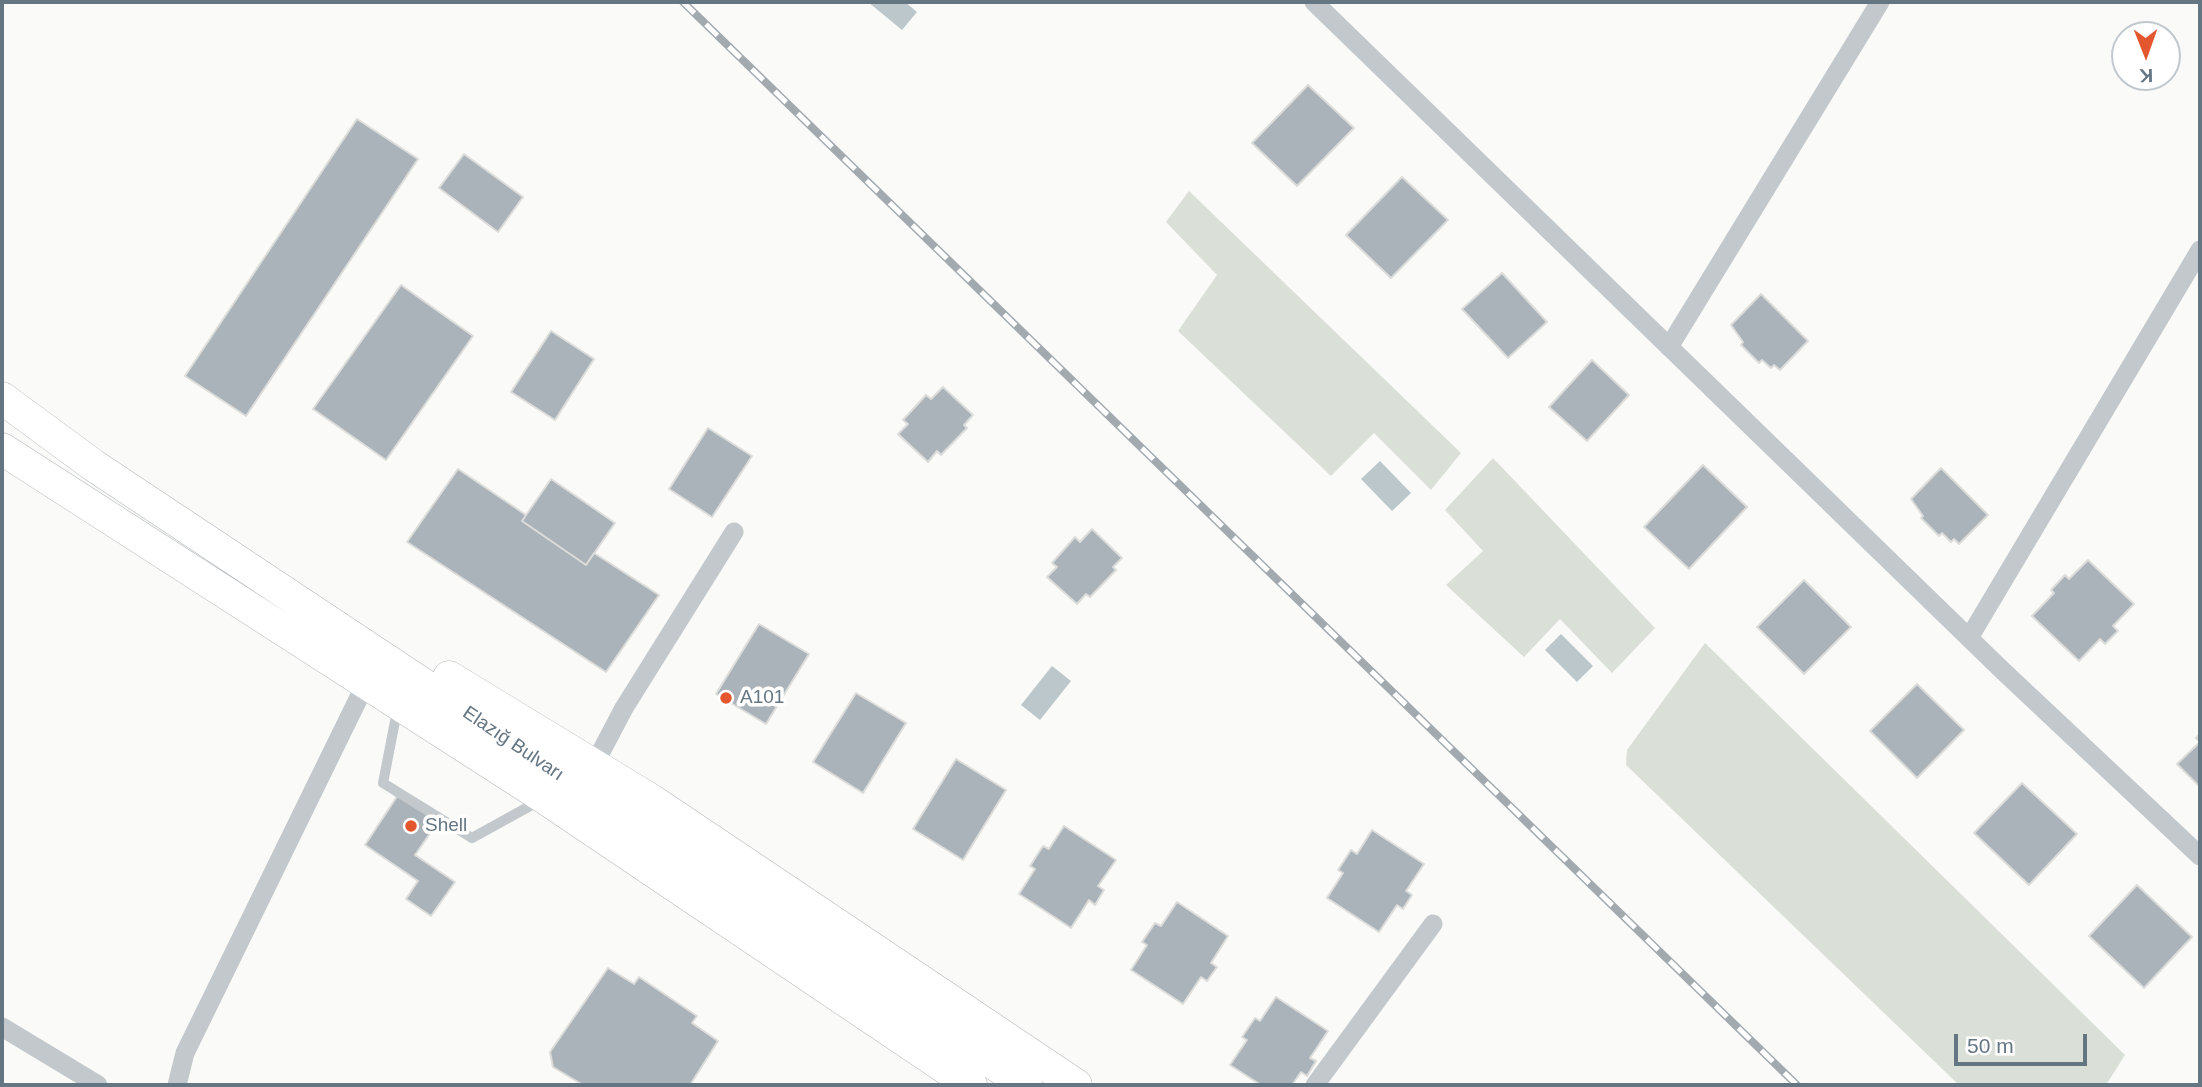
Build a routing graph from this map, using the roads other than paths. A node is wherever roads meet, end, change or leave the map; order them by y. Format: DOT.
graph roads {
  1 [pos="1314,2"];
  2 [pos="1880,2"];
  3 [pos="2200,250"];
  4 [pos="1669,347"];
  5 [pos="2,398"];
  6 [pos="2,449"];
  7 [pos="734,532"];
  8 [pos="280,589"];
  9 [pos="1969,638"];
  10 [pos="366,683"];
  11 [pos="398,703"];
  12 [pos="594,765"];
  13 [pos="545,798"];
  14 [pos="2200,856"];
  15 [pos="1433,924"];
  16 [pos="2,1027"];
  17 [pos="923,1054"];
  18 [pos="98,1085"];
  19 [pos="177,1085"];
  20 [pos="961,1085"];
  21 [pos="971,1085"];
  22 [pos="1026,1085"];
  23 [pos="1076,1085"];
  24 [pos="1315,1085"];
  1 -- 4 [label="street"];
  2 -- 4 [label="street"];
  3 -- 9 [label="street"];
  4 -- 9 [label="street"];
  5 -- 8 [label="highway, Elazığ Bulvarı"];
  6 -- 10 [label="highway, Elazığ Bulvarı"];
  7 -- 12 [label="street"];
  8 -- 12 [label="highway"];
  8 -- 22 [label="highway, Elazığ Bulvarı"];
  9 -- 14 [label="street"];
  10 -- 11 [label="highway, Elazığ Bulvarı"];
  10 -- 19 [label="street"];
  11 -- 13 [label="highway, Elazığ Bulvarı"];
  11 -- 13 [label="lane"];
  12 -- 23 [label="highway"];
  13 -- 17 [label="highway, Elazığ Bulvarı"];
  15 -- 24 [label="street"];
  16 -- 18 [label="street"];
  17 -- 20 [label="highway"];
  17 -- 21 [label="highway, Elazığ Bulvarı"];
}
